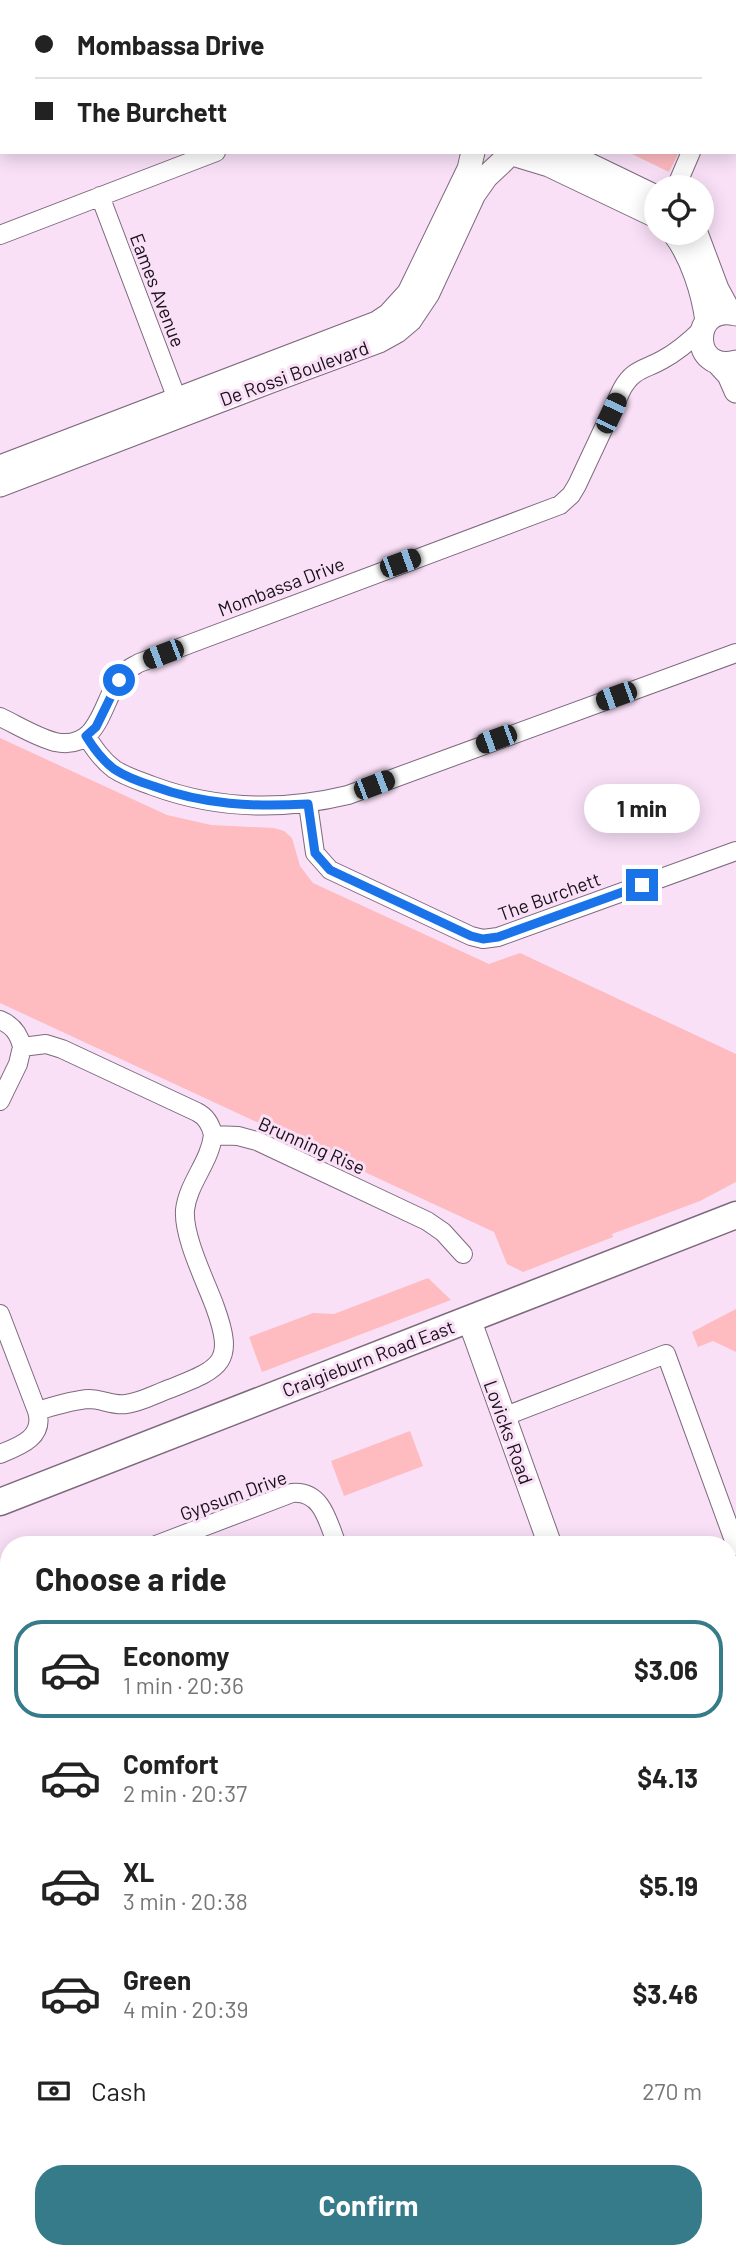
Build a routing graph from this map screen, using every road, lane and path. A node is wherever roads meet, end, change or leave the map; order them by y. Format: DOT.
graph roads {
  1 [pos="211,154"];
  2 [pos="472,154"];
  3 [pos="484,154"];
  4 [pos="567,154"];
  5 [pos="690,154"];
  6 [pos="513,156"];
  7 [pos="681,175"];
  8 [pos="644,191"];
  9 [pos="100,196"];
  10 [pos="644,210"];
  11 [pos="0,235"];
  12 [pos="682,245"];
  13 [pos="700,245"];
  14 [pos="733,313"];
  15 [pos="705,325"];
  16 [pos="660,361"];
  17 [pos="721,361"];
  18 [pos="736,391"];
  19 [pos="177,399"];
  20 [pos="0,467"];
  21 [pos="0,485"];
  22 [pos="736,653"];
  23 [pos="0,717"];
  24 [pos="86,736"];
  25 [pos="308,804"];
  26 [pos="736,851"];
  27 [pos="0,1020"];
  28 [pos="22,1047"];
  29 [pos="0,1101"];
  30 [pos="213,1135"];
  31 [pos="736,1215"];
  32 [pos="463,1254"];
  33 [pos="0,1314"];
  34 [pos="468,1319"];
  35 [pos="37,1411"];
  36 [pos="503,1417"];
  37 [pos="0,1454"];
  38 [pos="0,1502"];
  39 [pos="180,1536"];
  40 [pos="334,1536"];
  41 [pos="547,1536"];
  42 [pos="732,1536"];
  1 -- 9 [label="street"];
  2 -- 19 [label="street, De Rossi Boulevard"];
  3 -- 6 [label="street"];
  4 -- 8 [label="street"];
  5 -- 7 [label="street"];
  6 -- 10 [label="street"];
  6 -- 21 [label="street, De Rossi Boulevard"];
  9 -- 11 [label="street"];
  9 -- 19 [label="street, Eames Avenue"];
  12 -- 15 [label="street"];
  13 -- 14 [label="street"];
  14 -- 15 [label="street"];
  15 -- 16 [label="street, Mombassa Drive"];
  15 -- 17 [label="street"];
  16 -- 17 [label="street, Mombassa Drive"];
  16 -- 24 [label="street, Mombassa Drive"];
  17 -- 18 [label="street"];
  19 -- 20 [label="street, De Rossi Boulevard"];
  22 -- 25 [label="street"];
  23 -- 24 [label="street"];
  24 -- 25 [label="street"];
  25 -- 26 [label="street, The Burchett"];
  27 -- 28 [label="street"];
  28 -- 29 [label="street"];
  28 -- 30 [label="street"];
  30 -- 32 [label="street, Brunning Rise"];
  30 -- 35 [label="street"];
  31 -- 34 [label="main road, Craigieburn Road East"];
  33 -- 35 [label="street"];
  34 -- 36 [label="street, Lovicks Road"];
  34 -- 38 [label="main road, Craigieburn Road East"];
  35 -- 37 [label="street"];
  36 -- 41 [label="street, Lovicks Road"];
  36 -- 42 [label="street"];
  39 -- 40 [label="street, Gypsum Drive"];
}
